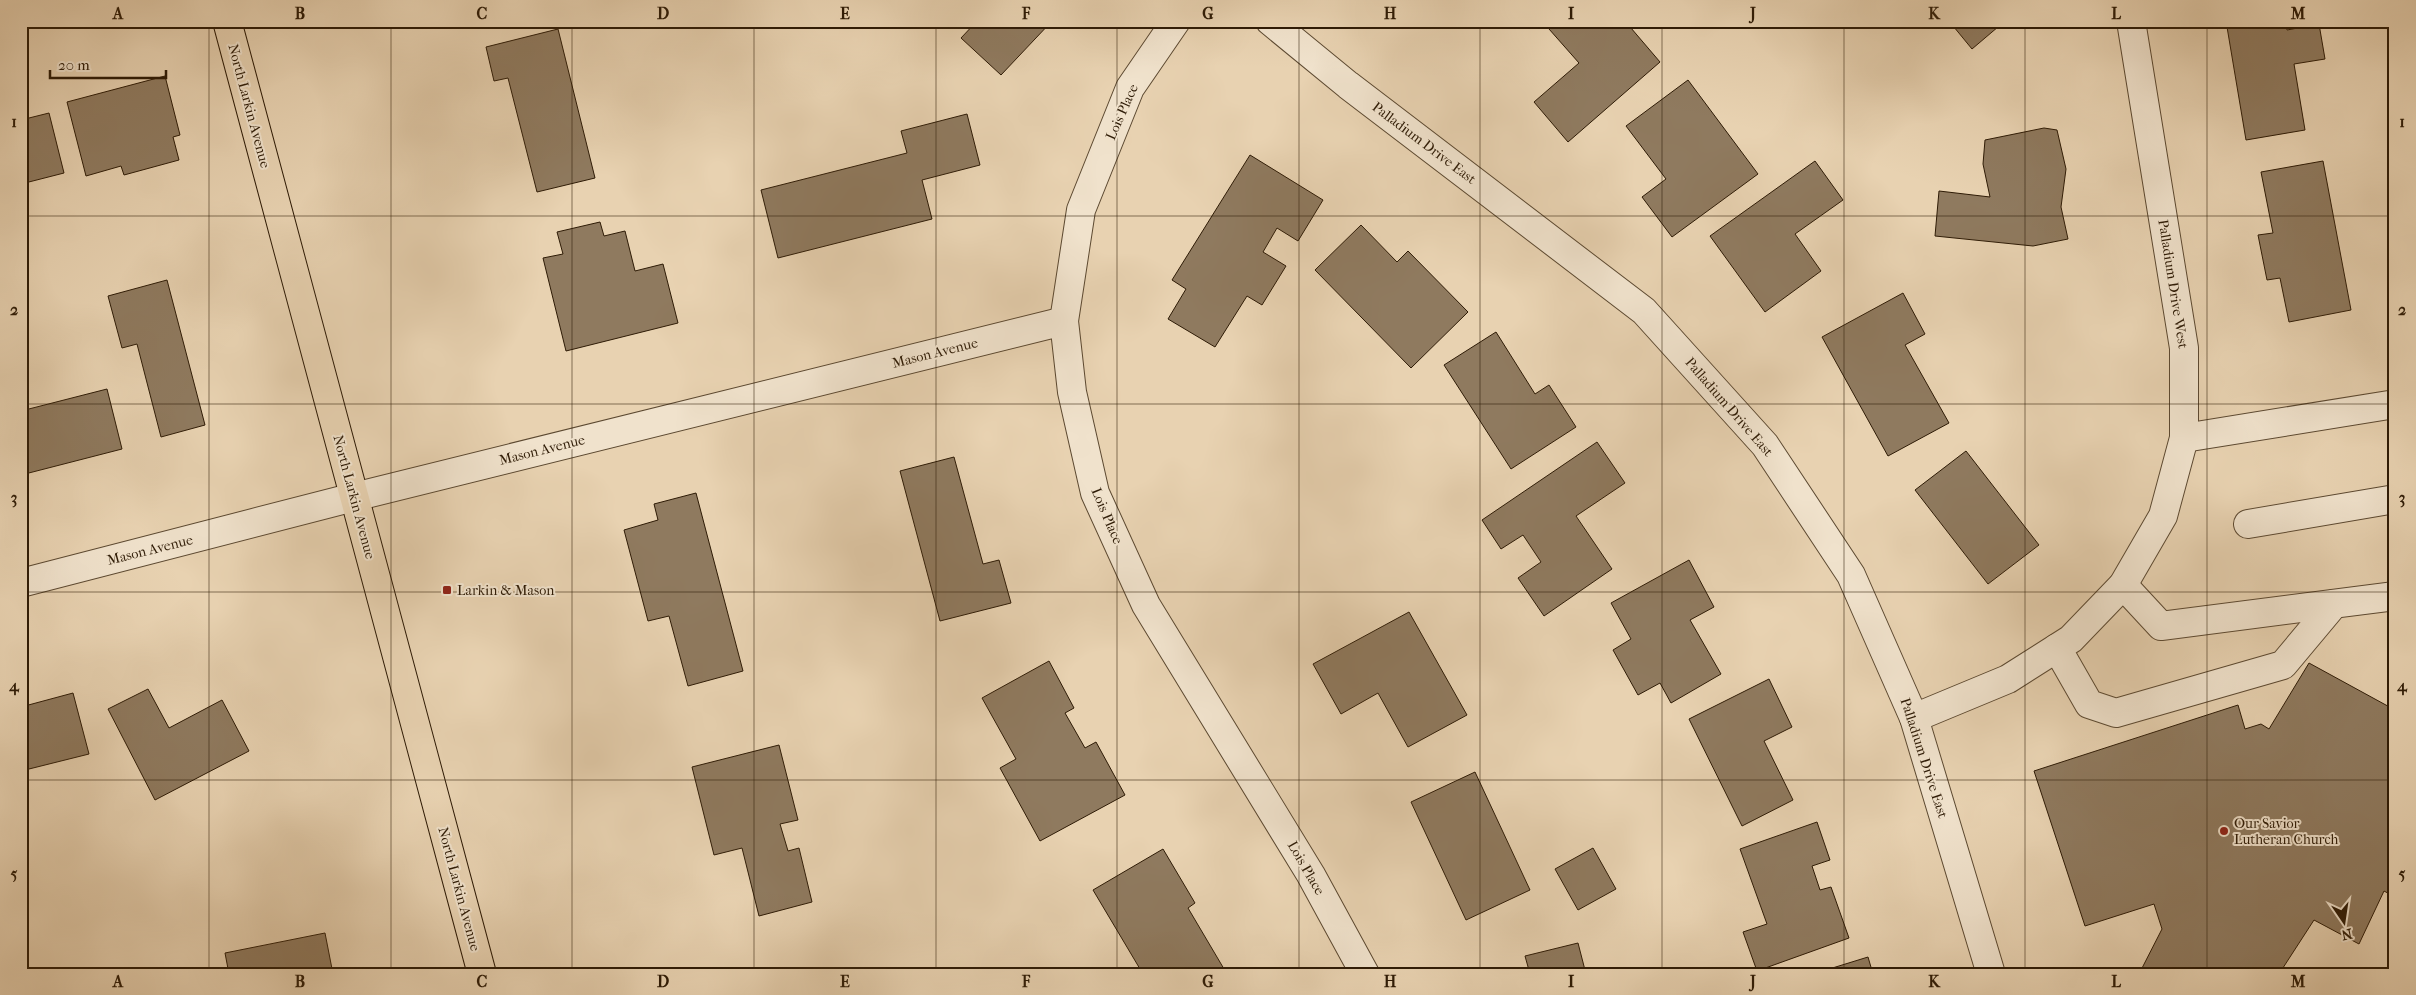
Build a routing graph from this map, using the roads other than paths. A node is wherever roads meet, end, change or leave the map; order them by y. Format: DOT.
graph roads {
  1 [pos="227,21"];
  2 [pos="1176,21"];
  3 [pos="1270,21"];
  4 [pos="2131,21"];
  5 [pos="1064,321"];
  6 [pos="2395,404"];
  7 [pos="2184,438"];
  8 [pos="354,497"];
  9 [pos="2395,499"];
  10 [pos="2248,524"];
  11 [pos="21,583"];
  12 [pos="2123,585"];
  13 [pos="2395,596"];
  14 [pos="2334,604"];
  15 [pos="2057,648"];
  16 [pos="1914,718"];
  17 [pos="482,974"];
  18 [pos="1365,974"];
  19 [pos="1991,974"];
  1 -- 8 [label="main road, North Larkin Avenue"];
  2 -- 5 [label="street, Lois Place"];
  3 -- 16 [label="street, Palladium Drive East"];
  4 -- 7 [label="street, Palladium Drive West"];
  5 -- 8 [label="street, Mason Avenue"];
  5 -- 18 [label="street, Lois Place"];
  6 -- 7 [label="street"];
  7 -- 12 [label="street, Palladium Drive West"];
  8 -- 11 [label="street, Mason Avenue"];
  8 -- 17 [label="main road, North Larkin Avenue"];
  9 -- 10 [label="street"];
  12 -- 14 [label="street"];
  12 -- 15 [label="street, Palladium Drive West"];
  13 -- 14 [label="street"];
  14 -- 15 [label="street"];
  15 -- 16 [label="street, Palladium Drive West"];
  16 -- 19 [label="street, Palladium Drive East"];
}
